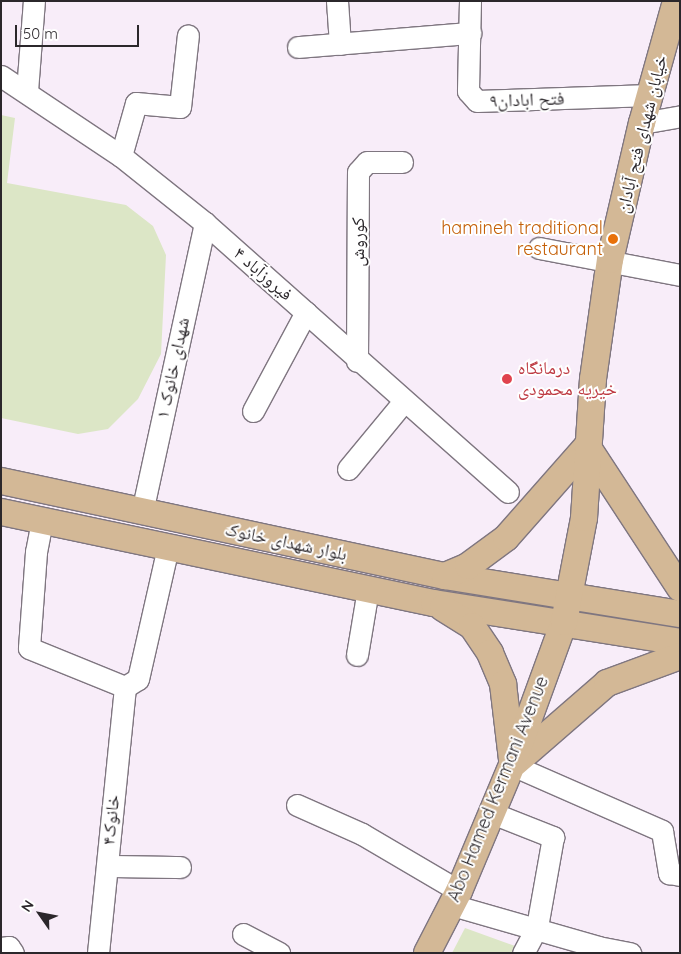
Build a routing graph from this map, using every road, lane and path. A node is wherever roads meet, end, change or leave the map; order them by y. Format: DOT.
graph roads {
  1 [pos="34,1"];
  2 [pos="337,1"];
  3 [pos="470,1"];
  4 [pos="676,1"];
  5 [pos="470,33"];
  6 [pos="188,35"];
  7 [pos="340,44"];
  8 [pos="298,47"];
  9 [pos="1,76"];
  10 [pos="28,91"];
  11 [pos="650,95"];
  12 [pos="680,116"];
  13 [pos="642,123"];
  14 [pos="121,156"];
  15 [pos="402,162"];
  16 [pos="205,224"];
  17 [pos="539,248"];
  18 [pos="610,260"];
  19 [pos="680,274"];
  20 [pos="306,312"];
  21 [pos="357,361"];
  22 [pos="404,401"];
  23 [pos="253,411"];
  24 [pos="587,446"];
  25 [pos="348,469"];
  26 [pos="1,482"];
  27 [pos="508,492"];
  28 [pos="1,512"];
  29 [pos="142,512"];
  30 [pos="42,521"];
  31 [pos="168,547"];
  32 [pos="445,576"];
  33 [pos="680,588"];
  34 [pos="368,589"];
  35 [pos="571,595"];
  36 [pos="434,603"];
  37 [pos="680,614"];
  38 [pos="564,622"];
  39 [pos="680,642"];
  40 [pos="357,656"];
  41 [pos="680,656"];
  42 [pos="125,687"];
  43 [pos="512,765"];
  44 [pos="297,805"];
  45 [pos="492,814"];
  46 [pos="107,866"];
  47 [pos="180,867"];
  48 [pos="680,875"];
  49 [pos="455,898"];
  50 [pos="537,927"];
  51 [pos="243,934"];
  52 [pos="1,948"];
  53 [pos="13,953"];
  54 [pos="98,953"];
  55 [pos="279,953"];
  56 [pos="426,953"];
  57 [pos="523,953"];
  58 [pos="630,953"];
  1 -- 10 [label="street"];
  2 -- 7 [label="street"];
  3 -- 5 [label="street, فتح ابادان۹"];
  4 -- 11 [label="main road, خیابان شهدای فتح آبادان"];
  5 -- 7 [label="street"];
  5 -- 11 [label="street, فتح ابادان۹"];
  6 -- 14 [label="street"];
  7 -- 8 [label="street"];
  9 -- 10 [label="street, فیروزآباد ۴"];
  10 -- 14 [label="street, فیروزآباد ۴"];
  11 -- 13 [label="main road, خیابان شهدای فتح آبادان"];
  12 -- 13 [label="street"];
  13 -- 18 [label="main road, خیابان شهدای فتح آبادان"];
  14 -- 16 [label="street, فیروزآباد ۴"];
  15 -- 21 [label="street, کوروش"];
  16 -- 20 [label="street, فیروزآباد ۴"];
  16 -- 29 [label="street, شهدای خانوک ۱"];
  17 -- 18 [label="street"];
  18 -- 19 [label="street"];
  18 -- 24 [label="main road, خیابان شهدای فتح آبادان"];
  20 -- 21 [label="street, فیروزآباد ۴"];
  20 -- 23 [label="street"];
  21 -- 22 [label="street, فیروزآباد ۴"];
  22 -- 25 [label="street"];
  22 -- 27 [label="street, فیروزآباد ۴"];
  24 -- 32 [label="main road"];
  24 -- 33 [label="main road"];
  24 -- 35 [label="main road, خیابان شهدای فتح آبادان"];
  26 -- 29 [label="main road, بلوار شهدای خانوک"];
  28 -- 30 [label="main road, بلوار شهدای خانوک"];
  29 -- 32 [label="main road, بلوار شهدای خانوک"];
  30 -- 31 [label="main road, بلوار شهدای خانوک"];
  30 -- 42 [label="street"];
  31 -- 34 [label="main road, بلوار شهدای خانوک"];
  31 -- 42 [label="street"];
  32 -- 35 [label="main road, بلوار شهدای خانوک"];
  34 -- 36 [label="main road, بلوار شهدای خانوک"];
  34 -- 40 [label="street"];
  35 -- 37 [label="main road, بلوار شهدای خانوک"];
  35 -- 38 [label="main road, Abo Hamed Kermani Avenue"];
  36 -- 38 [label="main road, بلوار شهدای خانوک"];
  36 -- 43 [label="main road"];
  38 -- 39 [label="main road, بلوار شهدای خانوک"];
  38 -- 43 [label="main road, Abo Hamed Kermani Avenue"];
  41 -- 43 [label="main road"];
  42 -- 46 [label="street, خانوک۴"];
  43 -- 45 [label="main road, Abo Hamed Kermani Avenue"];
  43 -- 48 [label="street"];
  44 -- 49 [label="street"];
  45 -- 49 [label="main road, Abo Hamed Kermani Avenue"];
  45 -- 50 [label="street"];
  46 -- 47 [label="street"];
  46 -- 54 [label="street, خانوک۴"];
  49 -- 50 [label="street"];
  49 -- 56 [label="main road, Abo Hamed Kermani Avenue"];
  50 -- 57 [label="street"];
  50 -- 58 [label="street"];
  51 -- 55 [label="street"];
  52 -- 53 [label="street"];
}
